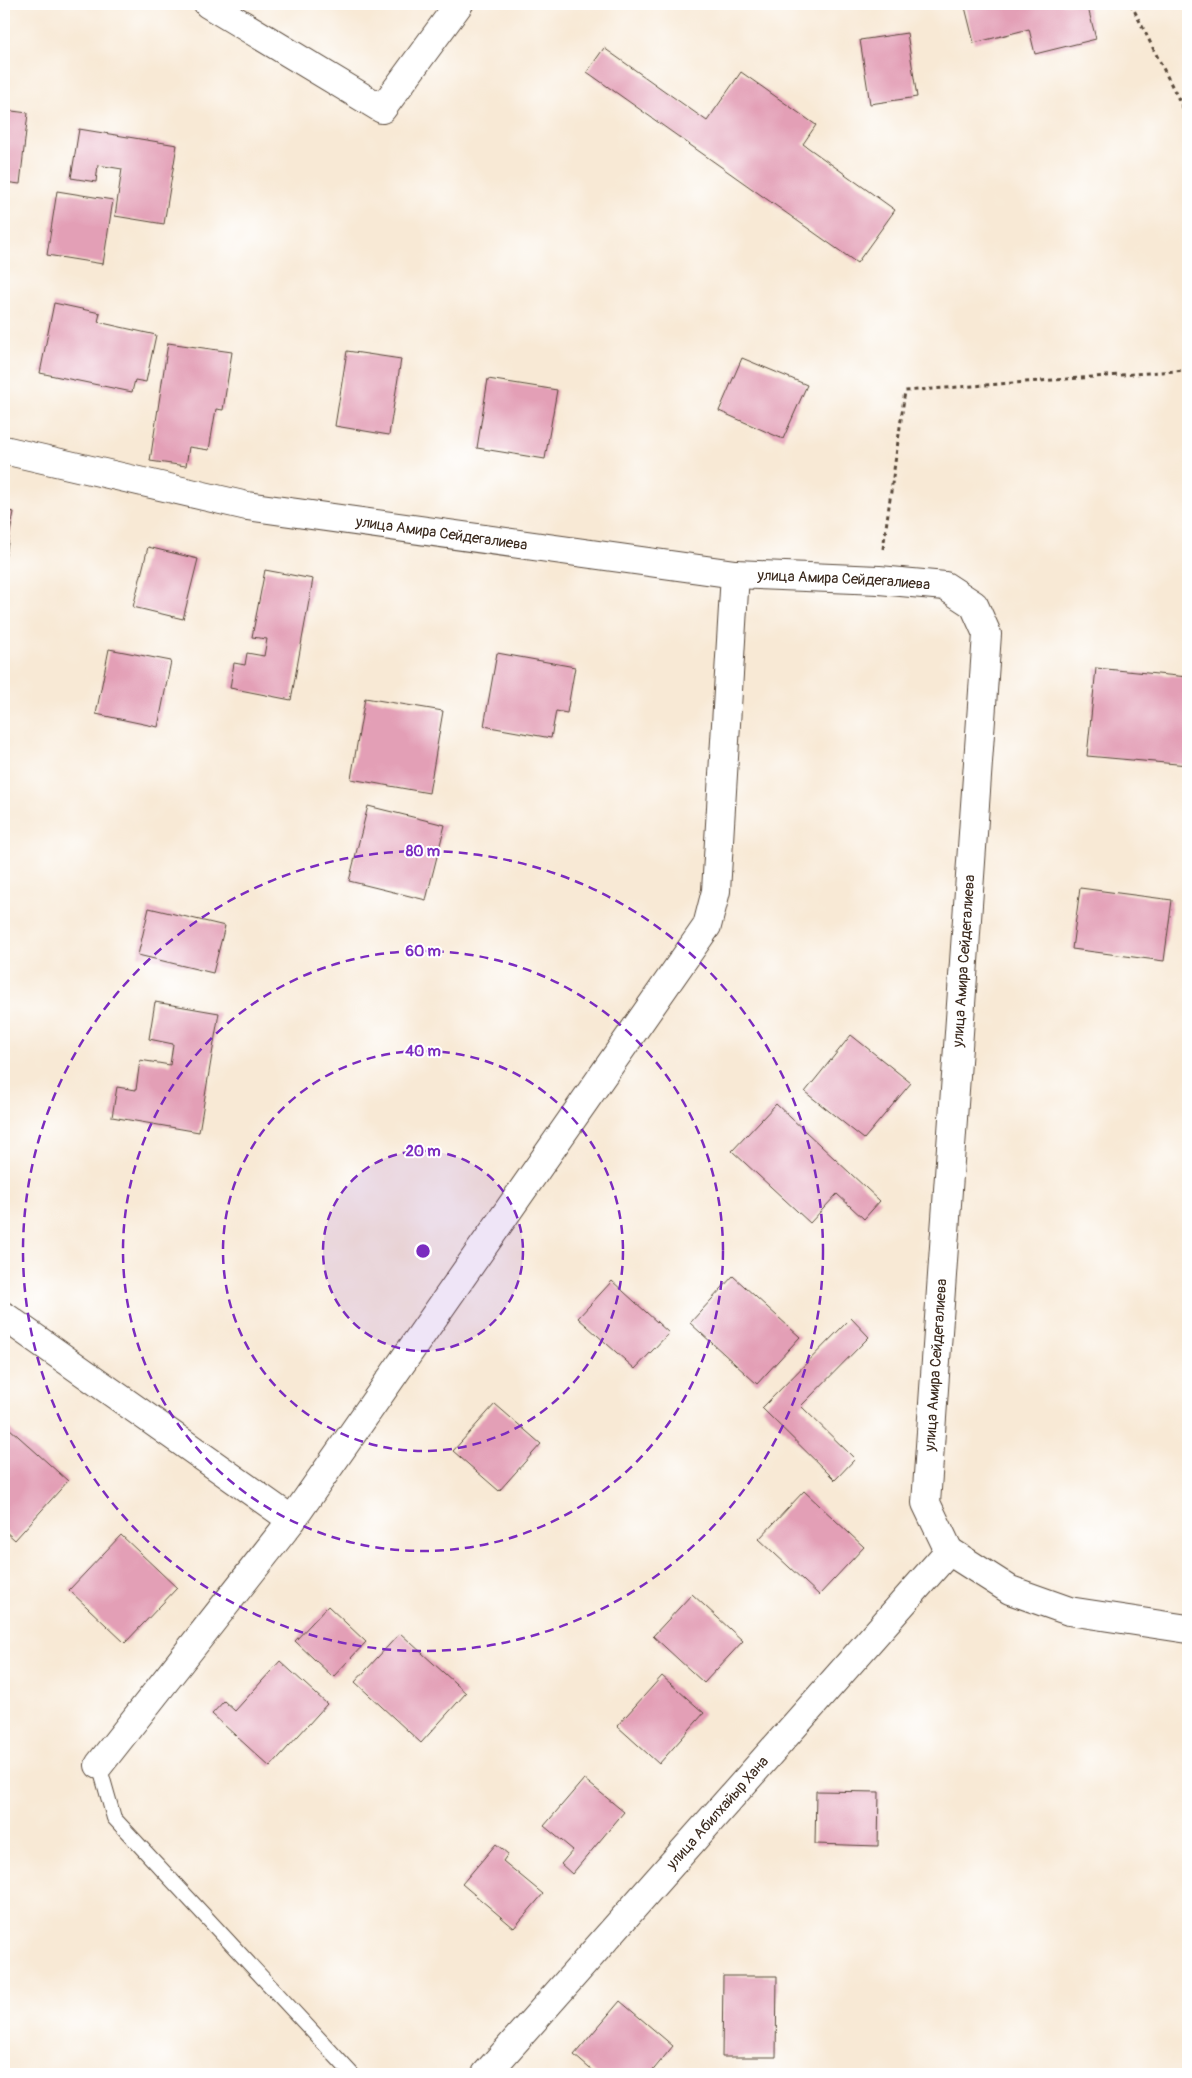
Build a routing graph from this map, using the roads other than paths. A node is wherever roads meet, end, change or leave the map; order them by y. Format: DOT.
graph roads {
  1 [pos="208,4"];
  2 [pos="459,4"];
  3 [pos="4,450"];
  4 [pos="735,574"];
  5 [pos="4,1316"];
  6 [pos="292,1520"];
  7 [pos="948,1551"];
  8 [pos="1188,1629"];
  9 [pos="100,1765"];
  10 [pos="352,2074"];
  11 [pos="486,2074"];
  1 -- 2 [label="street"];
  3 -- 4 [label="street, улица Амира Сейдегалиева"];
  4 -- 6 [label="street"];
  4 -- 7 [label="street, улица Амира Сейдегалиева"];
  5 -- 6 [label="street"];
  6 -- 9 [label="street"];
  7 -- 8 [label="street"];
  7 -- 11 [label="street, улица Абилхайыр Хана"];
  9 -- 10 [label="lane"];
}
